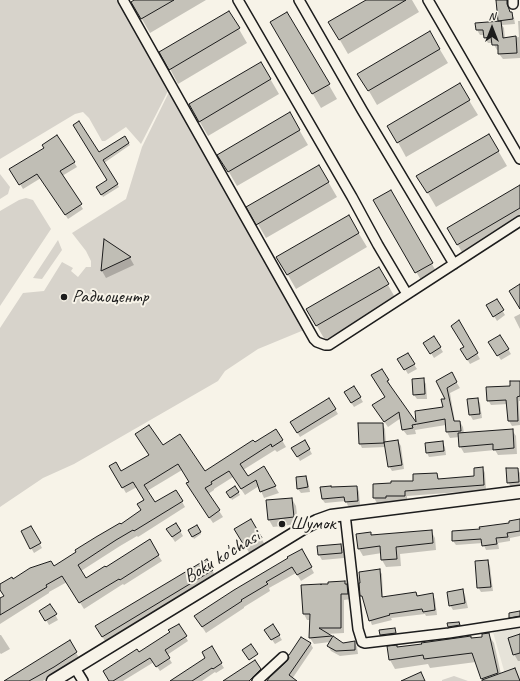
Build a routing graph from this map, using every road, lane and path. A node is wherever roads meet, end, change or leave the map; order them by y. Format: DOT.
graph roads {
  1 [pos="123,0"];
  2 [pos="238,0"];
  3 [pos="299,0"];
  4 [pos="428,0"];
  5 [pos="520,159"];
  6 [pos="520,221"];
  7 [pos="454,264"];
  8 [pos="407,294"];
  9 [pos="520,492"];
  10 [pos="345,514"];
  11 [pos="520,622"];
  12 [pos="283,657"];
  13 [pos="75,668"];
  14 [pos="53,681"];
  15 [pos="83,681"];
  16 [pos="256,681"];
  1 -- 8 [label="street"];
  2 -- 8 [label="street"];
  3 -- 7 [label="street"];
  4 -- 5 [label="street"];
  6 -- 7 [label="street"];
  7 -- 8 [label="street"];
  9 -- 10 [label="street, Boku ko'chasi"];
  10 -- 11 [label="street"];
  10 -- 13 [label="street, Boku ko'chasi"];
  12 -- 16 [label="street"];
  13 -- 14 [label="street, Boku ko'chasi"];
  13 -- 15 [label="street"];
}
